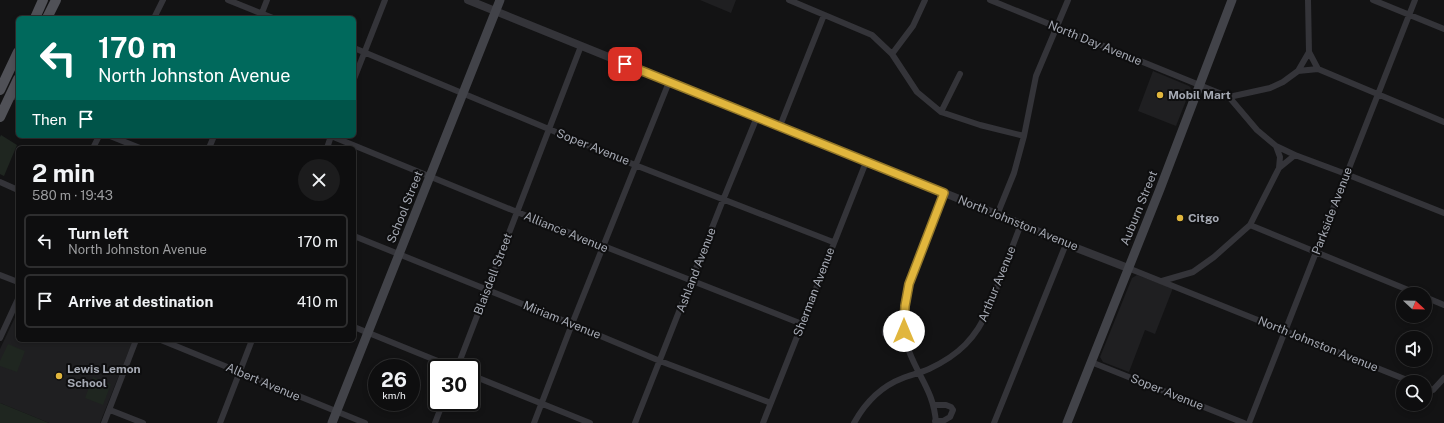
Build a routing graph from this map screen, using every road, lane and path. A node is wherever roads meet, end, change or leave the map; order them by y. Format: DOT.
graph roads {
  1 [pos="43,0"];
  2 [pos="56,0"];
  3 [pos="163,0"];
  4 [pos="228,0"];
  5 [pos="267,0"];
  6 [pos="385,0"];
  7 [pos="468,0"];
  8 [pos="500,0"];
  9 [pos="789,0"];
  10 [pos="925,0"];
  11 [pos="990,0"];
  12 [pos="1068,0"];
  13 [pos="1230,0"];
  14 [pos="1308,0"];
  15 [pos="1373,0"];
  16 [pos="1415,0"];
  17 [pos="496,11"];
  18 [pos="824,15"];
  19 [pos="1409,15"];
  20 [pos="36,16"];
  21 [pos="48,16"];
  22 [pos="155,16"];
  23 [pos="261,16"];
  24 [pos="1057,27"];
  25 [pos="1444,29"];
  26 [pos="581,46"];
  27 [pos="356,49"];
  28 [pos="365,52"];
  29 [pos="1309,52"];
  30 [pos="892,54"];
  31 [pos="16,56"];
  32 [pos="1318,69"];
  33 [pos="1298,71"];
  34 [pos="356,74"];
  35 [pos="960,74"];
  36 [pos="669,82"];
  37 [pos="1200,86"];
  38 [pos="0,90"];
  39 [pos="463,92"];
  40 [pos="1378,94"];
  41 [pos="14,97"];
  42 [pos="1229,97"];
  43 [pos="941,112"];
  44 [pos="0,117"];
  45 [pos="758,117"];
  46 [pos="1444,122"];
  47 [pos="780,126"];
  48 [pos="549,130"];
  49 [pos="1024,136"];
  50 [pos="115,138"];
  51 [pos="336,138"];
  52 [pos="135,146"];
  53 [pos="355,146"];
  54 [pos="356,146"];
  55 [pos="1276,146"];
  56 [pos="1295,155"];
  57 [pos="866,162"];
  58 [pos="635,165"];
  59 [pos="1279,168"];
  60 [pos="1346,174"];
  61 [pos="430,177"];
  62 [pos="0,182"];
  63 [pos="16,189"];
  64 [pos="944,193"];
  65 [pos="723,200"];
  66 [pos="516,212"];
  67 [pos="1444,213"];
  68 [pos="998,215"];
  69 [pos="1021,224"];
  70 [pos="1250,225"];
  71 [pos="356,237"];
  72 [pos="833,242"];
  73 [pos="1066,244"];
  74 [pos="603,247"];
  75 [pos="1316,252"];
  76 [pos="399,255"];
  77 [pos="1128,268"];
  78 [pos="0,275"];
  79 [pos="16,281"];
  80 [pos="692,281"];
  81 [pos="1162,281"];
  82 [pos="1401,287"];
  83 [pos="487,290"];
  84 [pos="1432,300"];
  85 [pos="16,303"];
  86 [pos="1444,305"];
  87 [pos="904,321"];
  88 [pos="572,324"];
  89 [pos="802,324"];
  90 [pos="356,328"];
  91 [pos="368,332"];
  92 [pos="1285,332"];
  93 [pos="905,337"];
  94 [pos="0,338"];
  95 [pos="135,342"];
  96 [pos="166,342"];
  97 [pos="251,342"];
  98 [pos="434,359"];
  99 [pos="460,359"];
  100 [pos="660,361"];
  101 [pos="1091,362"];
  102 [pos="240,372"];
  103 [pos="920,373"];
  104 [pos="1396,376"];
  105 [pos="1444,378"];
  106 [pos="480,379"];
  107 [pos="1432,390"];
  108 [pos="771,403"];
  109 [pos="542,404"];
  110 [pos="934,406"];
  111 [pos="110,410"];
  112 [pos="440,411"];
  113 [pos="337,412"];
  114 [pos="936,422"];
  115 [pos="104,423"];
  116 [pos="143,423"];
  117 [pos="220,423"];
  118 [pos="332,423"];
  119 [pos="365,423"];
  120 [pos="435,423"];
  121 [pos="534,423"];
  122 [pos="590,423"];
  123 [pos="635,423"];
  124 [pos="763,423"];
  125 [pos="854,423"];
  126 [pos="994,423"];
  127 [pos="1067,423"];
  128 [pos="1244,423"];
  129 [pos="1249,423"];
  1 -- 20 [label="main road"];
  2 -- 21 [label="main road"];
  3 -- 22 [label="street"];
  4 -- 23 [label="street"];
  5 -- 23 [label="street"];
  6 -- 28 [label="street"];
  7 -- 17 [label="street, North Johnston Avenue"];
  8 -- 17 [label="main road, School Street"];
  9 -- 18 [label="street"];
  10 -- 30 [label="street"];
  11 -- 24 [label="street, North Day Avenue"];
  12 -- 24 [label="street"];
  13 -- 37 [label="main road, Auburn Street"];
  14 -- 29 [label="street"];
  15 -- 19 [label="street"];
  16 -- 19 [label="street, Parkside Avenue"];
  17 -- 26 [label="street, North Johnston Avenue"];
  17 -- 39 [label="main road, School Street"];
  18 -- 30 [label="street"];
  18 -- 47 [label="street"];
  19 -- 25 [label="street"];
  19 -- 40 [label="street, Parkside Avenue"];
  24 -- 37 [label="street, North Day Avenue"];
  24 -- 49 [label="street"];
  26 -- 36 [label="street, North Johnston Avenue"];
  26 -- 48 [label="street, Blaisdell Street"];
  27 -- 28 [label="street, Soper Avenue"];
  28 -- 34 [label="street"];
  28 -- 39 [label="street, Soper Avenue"];
  29 -- 32 [label="street"];
  29 -- 33 [label="street"];
  30 -- 43 [label="street"];
  31 -- 38 [label="main road"];
  32 -- 33 [label="street"];
  32 -- 40 [label="street"];
  33 -- 42 [label="street"];
  35 -- 43 [label="street"];
  36 -- 45 [label="street, North Johnston Avenue"];
  36 -- 58 [label="street"];
  37 -- 42 [label="street, North Day Avenue"];
  37 -- 77 [label="main road, Auburn Street"];
  39 -- 48 [label="street, Soper Avenue"];
  39 -- 61 [label="main road, School Street"];
  40 -- 46 [label="street"];
  40 -- 60 [label="street, Parkside Avenue"];
  41 -- 44 [label="main road"];
  42 -- 55 [label="street"];
  43 -- 49 [label="street"];
  45 -- 47 [label="street, North Johnston Avenue"];
  45 -- 65 [label="street, Ashland Avenue"];
  47 -- 57 [label="street, North Johnston Avenue"];
  48 -- 58 [label="street, Soper Avenue"];
  48 -- 66 [label="street, Blaisdell Street"];
  49 -- 68 [label="street"];
  50 -- 52 [label="street"];
  51 -- 53 [label="street, Alliance Avenue"];
  54 -- 61 [label="street, Alliance Avenue"];
  55 -- 56 [label="street"];
  55 -- 59 [label="street"];
  56 -- 59 [label="street"];
  56 -- 60 [label="street"];
  57 -- 64 [label="street, North Johnston Avenue"];
  57 -- 72 [label="street, Sherman Avenue"];
  58 -- 65 [label="street, Soper Avenue"];
  58 -- 74 [label="street"];
  59 -- 70 [label="street"];
  60 -- 67 [label="street"];
  60 -- 75 [label="street, Parkside Avenue"];
  61 -- 66 [label="street, Alliance Avenue"];
  61 -- 76 [label="main road, School Street"];
  62 -- 63 [label="street"];
  64 -- 68 [label="street, North Johnston Avenue"];
  64 -- 87 [label="street"];
  65 -- 72 [label="street, Soper Avenue"];
  65 -- 80 [label="street, Ashland Avenue"];
  66 -- 74 [label="street, Alliance Avenue"];
  66 -- 83 [label="street, Blaisdell Street"];
  68 -- 69 [label="street, North Johnston Avenue"];
  69 -- 73 [label="street, North Johnston Avenue"];
  69 -- 103 [label="street, Arthur Avenue"];
  70 -- 75 [label="street"];
  70 -- 81 [label="street"];
  71 -- 76 [label="street, Miriam Avenue"];
  72 -- 89 [label="street, Sherman Avenue"];
  73 -- 77 [label="street, North Johnston Avenue"];
  73 -- 126 [label="street"];
  74 -- 80 [label="street, Alliance Avenue"];
  74 -- 88 [label="street"];
  75 -- 82 [label="street"];
  75 -- 92 [label="street, Parkside Avenue"];
  76 -- 83 [label="street, Miriam Avenue"];
  76 -- 91 [label="main road, School Street"];
  77 -- 81 [label="street, North Johnston Avenue"];
  77 -- 101 [label="main road, Auburn Street"];
  78 -- 79 [label="street"];
  80 -- 89 [label="street, Alliance Avenue"];
  80 -- 100 [label="street, Ashland Avenue"];
  81 -- 92 [label="street, North Johnston Avenue"];
  83 -- 88 [label="street, Miriam Avenue"];
  83 -- 99 [label="street, Blaisdell Street"];
  84 -- 86 [label="street"];
  85 -- 94 [label="street"];
  87 -- 93 [label="street"];
  87 -- 93 [label="street"];
  88 -- 100 [label="street, Miriam Avenue"];
  88 -- 109 [label="street"];
  89 -- 108 [label="street, Sherman Avenue"];
  90 -- 91 [label="street"];
  91 -- 98 [label="street"];
  91 -- 113 [label="main road, School Street"];
  92 -- 104 [label="street, North Johnston Avenue"];
  92 -- 129 [label="street, Parkside Avenue"];
  93 -- 103 [label="street"];
  95 -- 111 [label="street"];
  96 -- 102 [label="street, Albert Avenue"];
  97 -- 102 [label="street"];
  100 -- 108 [label="street, Miriam Avenue"];
  100 -- 123 [label="street, Ashland Avenue"];
  101 -- 127 [label="main road, Auburn Street"];
  101 -- 128 [label="street, Soper Avenue"];
  102 -- 113 [label="street, Albert Avenue"];
  102 -- 117 [label="street"];
  103 -- 110 [label="street"];
  103 -- 125 [label="street, Arthur Avenue"];
  105 -- 107 [label="street"];
  106 -- 109 [label="street"];
  108 -- 124 [label="street, Sherman Avenue"];
  109 -- 121 [label="street"];
  109 -- 122 [label="street"];
  110 -- 114 [label="street"];
  110 -- 114 [label="street"];
  111 -- 115 [label="street"];
  111 -- 116 [label="street"];
  112 -- 120 [label="street"];
  113 -- 118 [label="main road, School Street"];
  113 -- 119 [label="street, Albert Avenue"];
}
